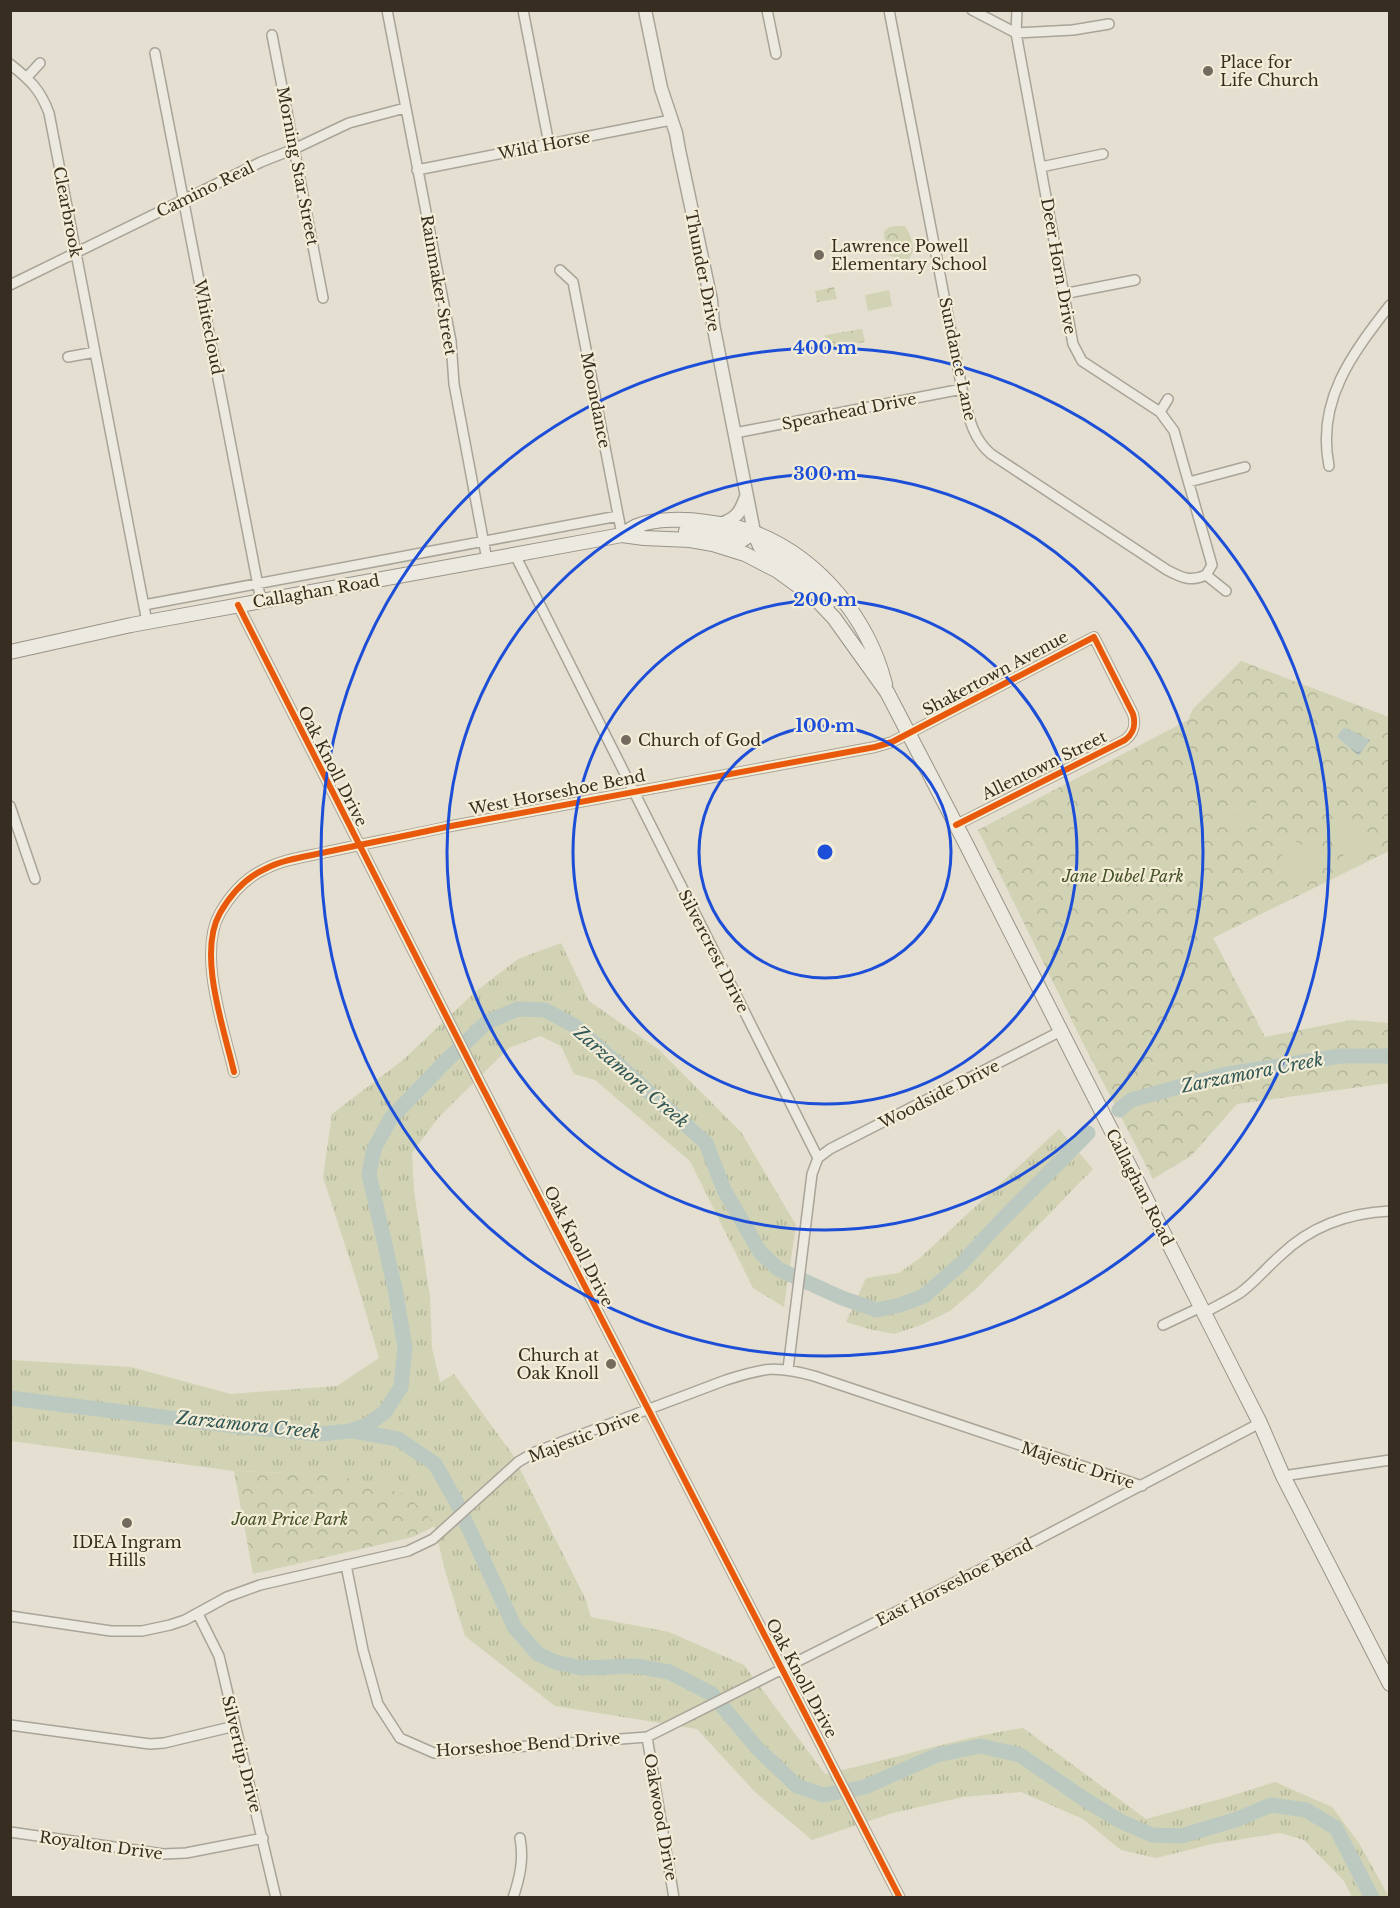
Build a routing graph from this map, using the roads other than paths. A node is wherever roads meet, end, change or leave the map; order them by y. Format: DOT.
graph roads {
  1 [pos="387,10"];
  2 [pos="523,10"];
  3 [pos="645,10"];
  4 [pos="767,10"];
  5 [pos="889,10"];
  6 [pos="972,10"];
  7 [pos="1017,10"];
  8 [pos="1109,24"];
  9 [pos="1016,33"];
  10 [pos="272,34"];
  11 [pos="155,53"];
  12 [pos="776,54"];
  13 [pos="40,63"];
  14 [pos="10,64"];
  15 [pos="10,75"];
  16 [pos="24,75"];
  17 [pos="405,108"];
  18 [pos="671,120"];
  19 [pos="549,144"];
  20 [pos="294,149"];
  21 [pos="1103,154"];
  22 [pos="1041,167"];
  23 [pos="417,170"];
  24 [pos="184,199"];
  25 [pos="76,254"];
  26 [pos="560,270"];
  27 [pos="1135,280"];
  28 [pos="10,285"];
  29 [pos="1063,294"];
  30 [pos="323,298"];
  31 [pos="1389,305"];
  32 [pos="95,352"];
  33 [pos="68,357"];
  34 [pos="962,389"];
  35 [pos="1168,399"];
  36 [pos="1160,412"];
  37 [pos="735,433"];
  38 [pos="1329,466"];
  39 [pos="1245,467"];
  40 [pos="1189,482"];
  41 [pos="747,496"];
  42 [pos="618,516"];
  43 [pos="720,524"];
  44 [pos="754,532"];
  45 [pos="626,536"];
  46 [pos="485,540"];
  47 [pos="514,553"];
  48 [pos="487,560"];
  49 [pos="1206,575"];
  50 [pos="258,584"];
  51 [pos="1226,591"];
  52 [pos="261,601"];
  53 [pos="144,605"];
  54 [pos="238,605"];
  55 [pos="147,622"];
  56 [pos="10,652"];
  57 [pos="870,670"];
  58 [pos="887,692"];
  59 [pos="1135,722"];
  60 [pos="908,734"];
  61 [pos="632,791"];
  62 [pos="10,806"];
  63 [pos="956,825"];
  64 [pos="358,844"];
  65 [pos="34,879"];
  66 [pos="1061,1031"];
  67 [pos="234,1072"];
  68 [pos="818,1158"];
  69 [pos="1389,1211"];
  70 [pos="1203,1310"];
  71 [pos="1163,1325"];
  72 [pos="788,1369"];
  73 [pos="649,1411"];
  74 [pos="1260,1424"];
  75 [pos="1389,1460"];
  76 [pos="1283,1476"];
  77 [pos="1142,1486"];
  78 [pos="346,1565"];
  79 [pos="198,1614"];
  80 [pos="10,1616"];
  81 [pos="781,1669"];
  82 [pos="1389,1684"];
  83 [pos="10,1725"];
  84 [pos="236,1726"];
  85 [pos="647,1737"];
  86 [pos="10,1832"];
  87 [pos="263,1838"];
  88 [pos="520,1838"];
  89 [pos="276,1898"];
  90 [pos="513,1898"];
  91 [pos="674,1898"];
  92 [pos="900,1898"];
  1 -- 17 [label="street, Rainmaker Street"];
  2 -- 19 [label="street"];
  3 -- 18 [label="street, Thunder Drive"];
  4 -- 12 [label="street"];
  5 -- 34 [label="street, Sundance Lane"];
  6 -- 9 [label="street"];
  7 -- 9 [label="street, Deer Horn Drive"];
  8 -- 9 [label="street"];
  9 -- 22 [label="street, Deer Horn Drive"];
  10 -- 20 [label="street, Morning Star Street"];
  11 -- 24 [label="street, Whitecloud"];
  13 -- 16 [label="street"];
  14 -- 16 [label="street, Clearbrook"];
  15 -- 16 [label="street"];
  16 -- 25 [label="street, Clearbrook"];
  17 -- 20 [label="street, Camino Real"];
  17 -- 23 [label="street, Rainmaker Street"];
  18 -- 19 [label="street, Wild Horse"];
  18 -- 37 [label="street, Thunder Drive"];
  19 -- 23 [label="street, Wild Horse"];
  20 -- 24 [label="street, Camino Real"];
  20 -- 30 [label="street, Morning Star Street"];
  21 -- 22 [label="street"];
  22 -- 29 [label="street, Deer Horn Drive"];
  23 -- 46 [label="street, Rainmaker Street"];
  24 -- 25 [label="street, Camino Real"];
  24 -- 50 [label="street, Whitecloud"];
  25 -- 28 [label="street, Camino Real"];
  25 -- 32 [label="street, Clearbrook"];
  26 -- 42 [label="street, Moondance"];
  27 -- 29 [label="street"];
  29 -- 36 [label="street, Deer Horn Drive"];
  31 -- 38 [label="street"];
  32 -- 33 [label="street"];
  32 -- 53 [label="street, Clearbrook"];
  34 -- 37 [label="street, Spearhead Drive"];
  34 -- 49 [label="street, Sundance Lane"];
  35 -- 36 [label="street"];
  36 -- 40 [label="street, Deer Horn Drive"];
  37 -- 41 [label="street, Thunder Drive"];
  39 -- 40 [label="street"];
  40 -- 49 [label="street, Deer Horn Drive"];
  41 -- 43 [label="street"];
  41 -- 44 [label="street, Thunder Drive"];
  42 -- 45 [label="street, Moondance"];
  42 -- 46 [label="street, Callaghan Road"];
  43 -- 44 [label="main road, Callaghan Road"];
  43 -- 45 [label="main road, Callaghan Road"];
  44 -- 45 [label="main road"];
  44 -- 57 [label="main road"];
  44 -- 58 [label="main road, Callaghan Road"];
  45 -- 47 [label="main road, Callaghan Road"];
  45 -- 57 [label="main road, Callaghan Road"];
  46 -- 48 [label="street, Rainmaker Street"];
  46 -- 50 [label="street, Callaghan Road"];
  47 -- 48 [label="main road, Callaghan Road"];
  47 -- 61 [label="street, Silvercrest Drive"];
  48 -- 52 [label="main road, Callaghan Road"];
  49 -- 51 [label="street"];
  50 -- 52 [label="street, Whitecloud"];
  50 -- 53 [label="street, Callaghan Road"];
  52 -- 54 [label="main road, Callaghan Road"];
  53 -- 55 [label="street, Clearbrook"];
  54 -- 55 [label="main road, Callaghan Road"];
  54 -- 64 [label="street, Oak Knoll Drive"];
  55 -- 56 [label="main road, Callaghan Road"];
  57 -- 58 [label="main road, Callaghan Road"];
  58 -- 60 [label="main road, Callaghan Road"];
  59 -- 60 [label="street, Shakertown Avenue"];
  59 -- 63 [label="street, Allentown Street"];
  60 -- 61 [label="street, West Horseshoe Bend"];
  60 -- 63 [label="main road, Callaghan Road"];
  61 -- 64 [label="street, West Horseshoe Bend"];
  61 -- 68 [label="street, Silvercrest Drive"];
  62 -- 65 [label="street"];
  63 -- 66 [label="main road, Callaghan Road"];
  64 -- 67 [label="street, West Horseshoe Bend"];
  64 -- 73 [label="street, Oak Knoll Drive"];
  66 -- 68 [label="street, Woodside Drive"];
  66 -- 70 [label="main road, Callaghan Road"];
  68 -- 72 [label="street"];
  69 -- 70 [label="street"];
  70 -- 71 [label="street"];
  70 -- 74 [label="main road, Callaghan Road"];
  72 -- 73 [label="street, Majestic Drive"];
  72 -- 77 [label="street, Majestic Drive"];
  73 -- 78 [label="street, Majestic Drive"];
  73 -- 81 [label="street, Oak Knoll Drive"];
  74 -- 76 [label="main road, Callaghan Road"];
  74 -- 77 [label="street, East Horseshoe Bend"];
  75 -- 76 [label="street"];
  76 -- 82 [label="main road, Callaghan Road"];
  77 -- 81 [label="street, East Horseshoe Bend"];
  78 -- 79 [label="street, Majestic Drive"];
  78 -- 85 [label="street, Horseshoe Bend Drive"];
  79 -- 80 [label="street, Majestic Drive"];
  79 -- 84 [label="street, Silvertip Drive"];
  81 -- 85 [label="street, East Horseshoe Bend"];
  81 -- 92 [label="street, Oak Knoll Drive"];
  83 -- 84 [label="street"];
  84 -- 87 [label="street, Silvertip Drive"];
  85 -- 91 [label="street, Oakwood Drive"];
  86 -- 87 [label="street, Royalton Drive"];
  87 -- 89 [label="street, Silvertip Drive"];
  88 -- 90 [label="street"];
}
